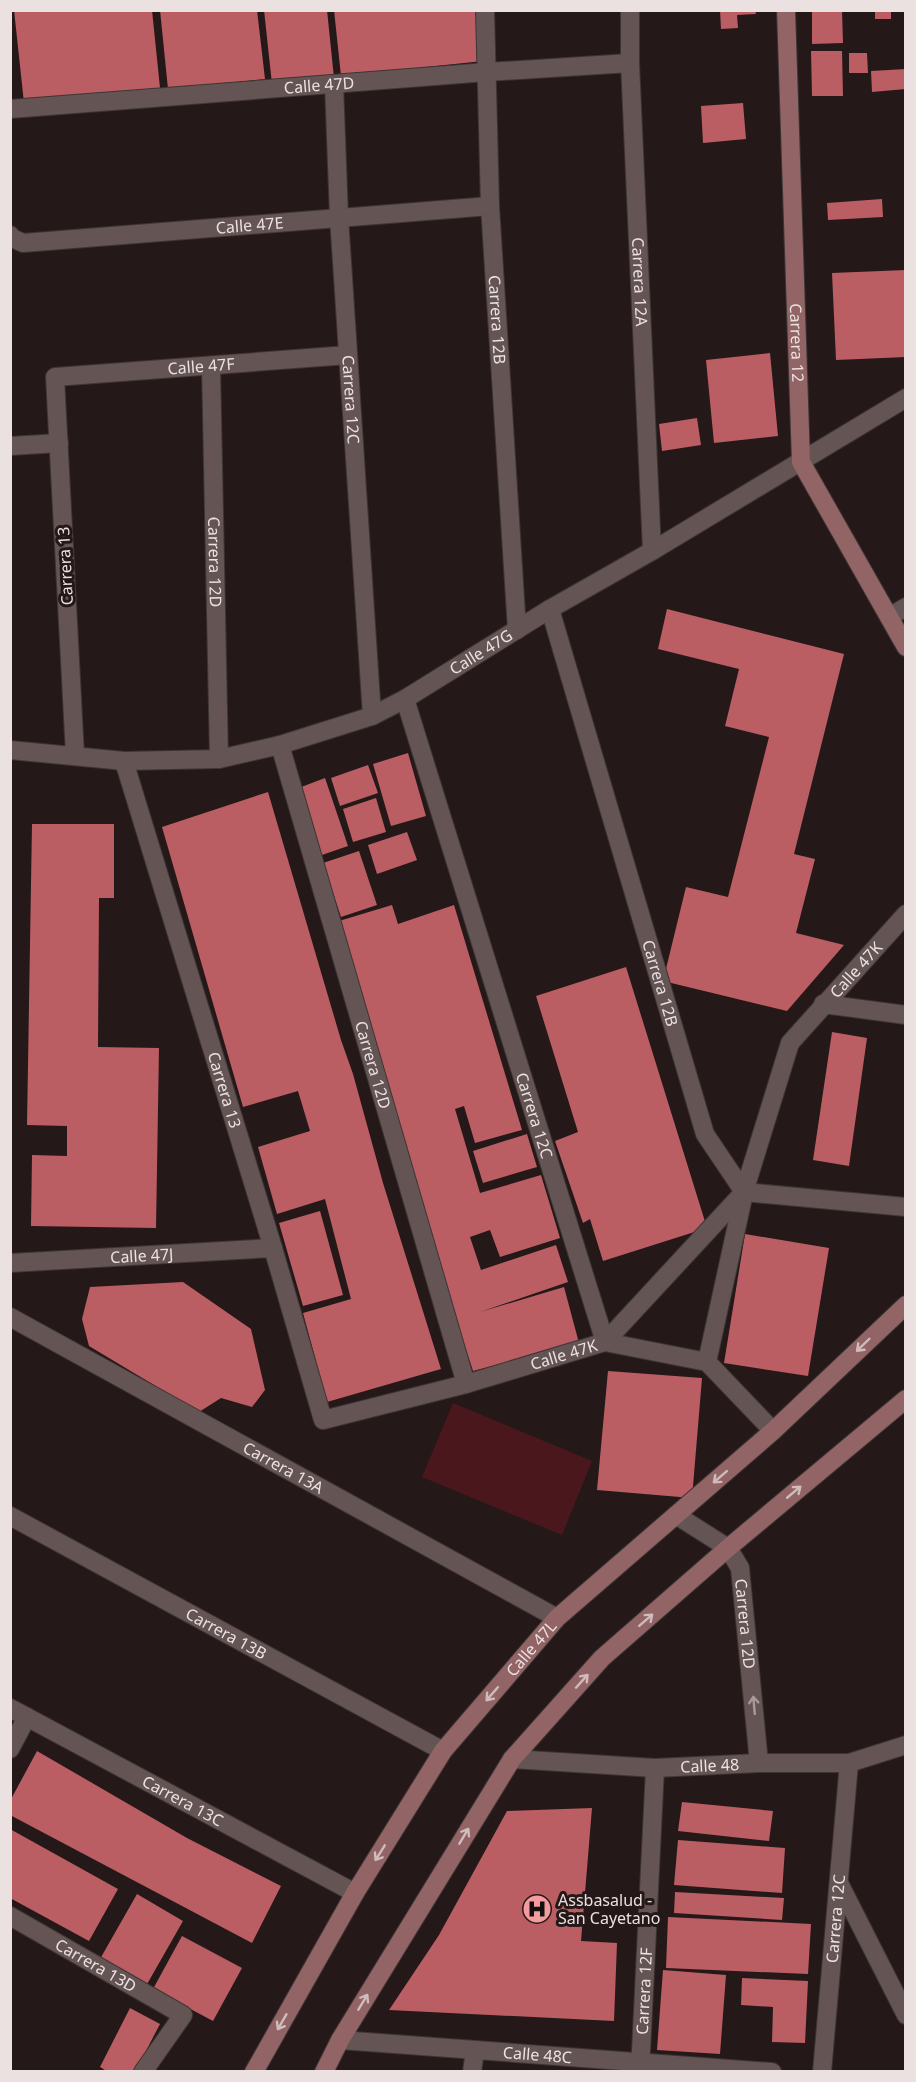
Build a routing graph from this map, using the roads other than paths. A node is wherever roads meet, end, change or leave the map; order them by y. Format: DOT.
graph roads {
  1 [pos="485,10"];
  2 [pos="630,10"];
  3 [pos="786,10"];
  4 [pos="630,63"];
  5 [pos="487,72"];
  6 [pos="334,84"];
  7 [pos="10,109"];
  8 [pos="490,206"];
  9 [pos="339,218"];
  10 [pos="10,235"];
  11 [pos="348,355"];
  12 [pos="211,366"];
  13 [pos="55,377"];
  14 [pos="906,398"];
  15 [pos="59,443"];
  16 [pos="10,446"];
  17 [pos="801,462"];
  18 [pos="652,552"];
  19 [pos="906,607"];
  20 [pos="550,609"];
  21 [pos="889,617"];
  22 [pos="517,630"];
  23 [pos="906,647"];
  24 [pos="405,699"];
  25 [pos="372,716"];
  26 [pos="280,745"];
  27 [pos="10,750"];
  28 [pos="75,755"];
  29 [pos="219,759"];
  30 [pos="124,761"];
  31 [pos="906,914"];
  32 [pos="824,1004"];
  33 [pos="906,1015"];
  34 [pos="744,1192"];
  35 [pos="906,1207"];
  36 [pos="273,1248"];
  37 [pos="10,1263"];
  38 [pos="906,1305"];
  39 [pos="10,1317"];
  40 [pos="605,1342"];
  41 [pos="708,1362"];
  42 [pos="466,1384"];
  43 [pos="906,1399"];
  44 [pos="323,1420"];
  45 [pos="773,1431"];
  46 [pos="676,1515"];
  47 [pos="10,1516"];
  48 [pos="728,1548"];
  49 [pos="557,1618"];
  50 [pos="10,1708"];
  51 [pos="27,1717"];
  52 [pos="906,1745"];
  53 [pos="10,1749"];
  54 [pos="443,1751"];
  55 [pos="512,1758"];
  56 [pos="759,1763"];
  57 [pos="849,1763"];
  58 [pos="655,1768"];
  59 [pos="839,1883"];
  60 [pos="355,1893"];
  61 [pos="10,1916"];
  62 [pos="906,2015"];
  63 [pos="340,2040"];
  64 [pos="476,2050"];
  65 [pos="640,2066"];
  66 [pos="143,2072"];
  67 [pos="254,2072"];
  68 [pos="324,2072"];
  69 [pos="472,2072"];
  70 [pos="772,2072"];
  71 [pos="822,2072"];
  1 -- 5 [label="street, Carrera 12B"];
  2 -- 4 [label="street, Carrera 12A"];
  3 -- 17 [label="street, Carrera 12"];
  4 -- 5 [label="street, Calle 47D"];
  4 -- 18 [label="street, Carrera 12A"];
  5 -- 6 [label="street, Calle 47D"];
  5 -- 8 [label="street, Carrera 12B"];
  6 -- 7 [label="street, Calle 47D"];
  6 -- 9 [label="street, Carrera 12C"];
  8 -- 9 [label="street, Calle 47E"];
  8 -- 22 [label="street, Carrera 12B"];
  9 -- 10 [label="street, Calle 47E"];
  9 -- 11 [label="street, Carrera 12C"];
  11 -- 12 [label="street, Calle 47F"];
  11 -- 25 [label="street, Carrera 12C"];
  12 -- 13 [label="street, Calle 47F"];
  12 -- 29 [label="street, Carrera 12D"];
  13 -- 15 [label="street, Carrera 13"];
  14 -- 17 [label="street, Calle 47G"];
  15 -- 16 [label="street"];
  15 -- 28 [label="street, Carrera 13"];
  17 -- 18 [label="street, Calle 47G"];
  17 -- 21 [label="street, Carrera 12"];
  18 -- 20 [label="street, Calle 47G"];
  19 -- 21 [label="street"];
  20 -- 22 [label="street, Calle 47G"];
  20 -- 34 [label="street, Carrera 12B"];
  21 -- 23 [label="street, Carrera 12"];
  22 -- 24 [label="street, Calle 47G"];
  24 -- 25 [label="street, Calle 47G"];
  24 -- 40 [label="street, Carrera 12C"];
  25 -- 26 [label="street, Calle 47G"];
  26 -- 29 [label="street, Calle 47G"];
  26 -- 42 [label="street, Carrera 12D"];
  27 -- 28 [label="street, Calle 47G"];
  28 -- 30 [label="street, Calle 47G"];
  29 -- 30 [label="street, Calle 47G"];
  30 -- 36 [label="street, Carrera 13"];
  31 -- 32 [label="street, Calle 47K"];
  32 -- 33 [label="street"];
  32 -- 34 [label="street, Calle 47K"];
  34 -- 35 [label="street"];
  34 -- 40 [label="street, Calle 47K"];
  34 -- 41 [label="street, Calle 47K"];
  36 -- 37 [label="street, Calle 47J"];
  36 -- 44 [label="street, Carrera 13"];
  38 -- 45 [label="street, Calle 47L, one-way"];
  39 -- 49 [label="street, Carrera 13A"];
  40 -- 41 [label="street"];
  40 -- 42 [label="street, Calle 47K"];
  41 -- 45 [label="street"];
  42 -- 44 [label="street, Calle 47K"];
  48 -- 43 [label="street, one-way"];
  45 -- 46 [label="street, Calle 47L, one-way"];
  46 -- 48 [label="street"];
  46 -- 49 [label="street, Calle 47L"];
  47 -- 54 [label="street, Carrera 13B"];
  55 -- 48 [label="street, one-way"];
  56 -- 48 [label="street, Carrera 12D, one-way"];
  49 -- 54 [label="street, Calle 47L, one-way"];
  50 -- 51 [label="street, Carrera 13C"];
  51 -- 53 [label="street"];
  51 -- 60 [label="street, Carrera 13C"];
  52 -- 57 [label="street, Calle 48"];
  54 -- 60 [label="street, Calle 47L, one-way"];
  55 -- 58 [label="street, Calle 48"];
  63 -- 55 [label="street, one-way"];
  56 -- 57 [label="street, Calle 48"];
  56 -- 58 [label="street, Calle 48"];
  57 -- 59 [label="street, Carrera 12C"];
  58 -- 65 [label="street, Carrera 12F"];
  59 -- 62 [label="street"];
  59 -- 71 [label="street, Carrera 12C"];
  60 -- 67 [label="street, Calle 47L, one-way"];
  61 -- 66 [label="street, Carrera 13D"];
  63 -- 64 [label="street, Calle 48C"];
  63 -- 68 [label="street"];
  64 -- 65 [label="street, Calle 48C"];
  64 -- 69 [label="street"];
  65 -- 70 [label="street, Calle 48C"];
}
